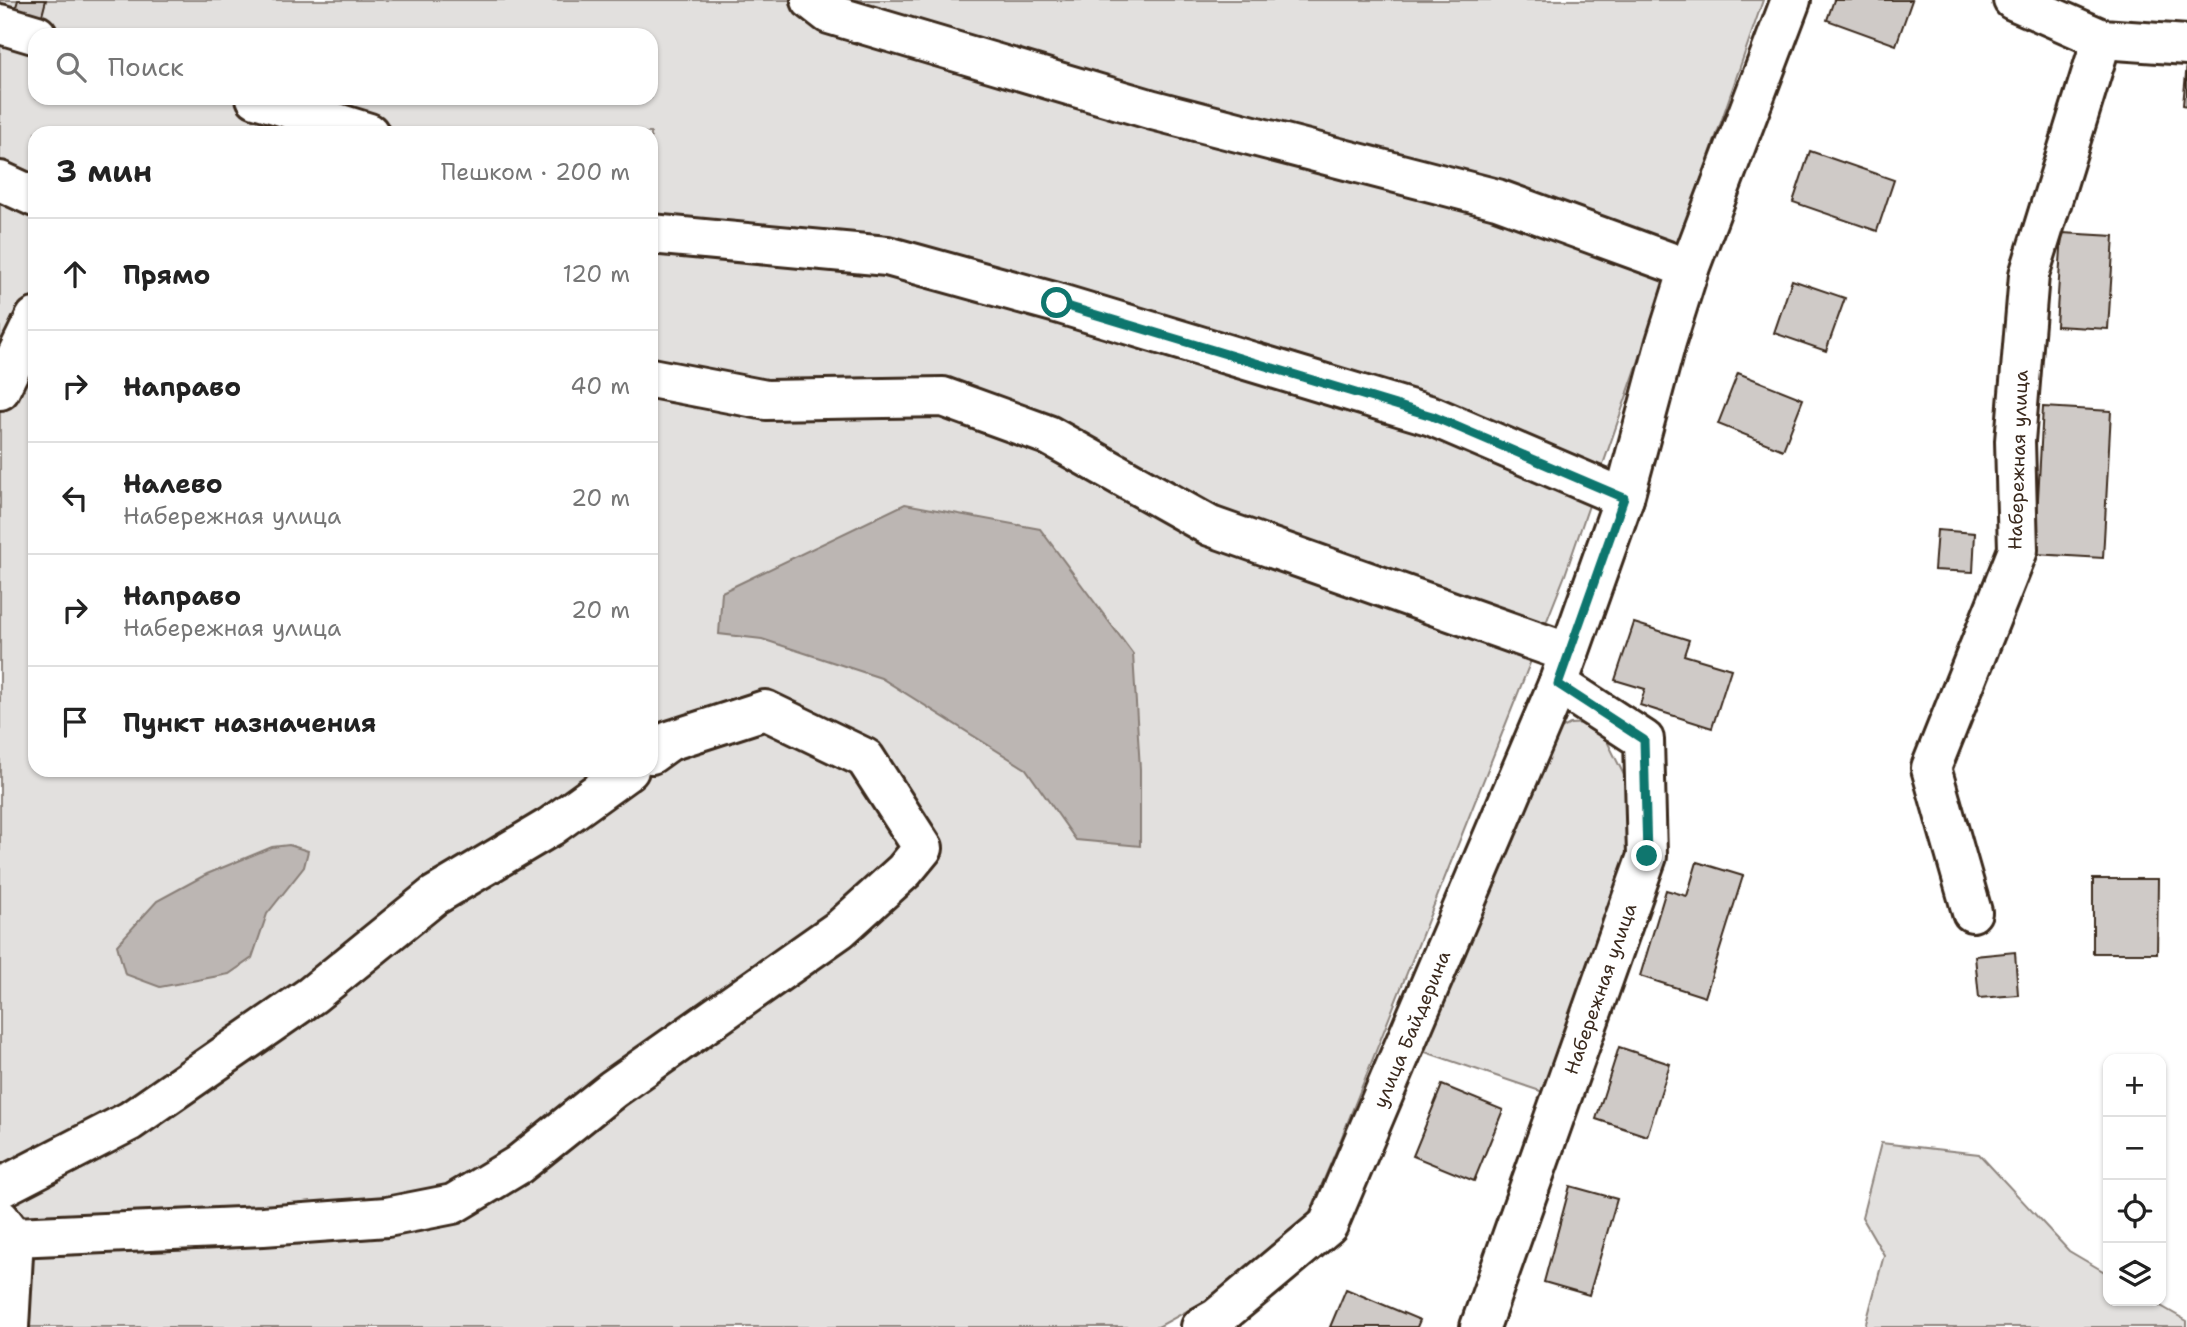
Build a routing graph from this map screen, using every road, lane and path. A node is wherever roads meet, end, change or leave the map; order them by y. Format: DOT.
graph roads {
  1 [pos="811,0"];
  2 [pos="1791,0"];
  3 [pos="2012,0"];
  4 [pos="0,24"];
  5 [pos="28,32"];
  6 [pos="2102,39"];
  7 [pos="2187,45"];
  8 [pos="279,105"];
  9 [pos="346,126"];
  10 [pos="0,181"];
  11 [pos="28,194"];
  12 [pos="658,235"];
  13 [pos="1689,270"];
  14 [pos="28,332"];
  15 [pos="658,378"];
  16 [pos="0,390"];
  17 [pos="1624,498"];
  18 [pos="1563,669"];
  19 [pos="658,749"];
  20 [pos="619,777"];
  21 [pos="1972,912"];
  22 [pos="0,1188"];
  23 [pos="7,1228"];
  24 [pos="9,1327"];
  25 [pos="1201,1327"];
  26 [pos="1480,1327"];
  1 -- 13 [label="street"];
  2 -- 13 [label="street, улица Байдерина"];
  3 -- 6 [label="street"];
  4 -- 5 [label="street"];
  6 -- 7 [label="street"];
  6 -- 21 [label="street, Набережная улица"];
  8 -- 9 [label="street"];
  10 -- 11 [label="street"];
  12 -- 17 [label="street"];
  13 -- 17 [label="street, улица Байдерина"];
  14 -- 16 [label="street"];
  15 -- 18 [label="street"];
  17 -- 18 [label="street, улица Байдерина"];
  18 -- 25 [label="street, улица Байдерина"];
  18 -- 26 [label="street, Набережная улица"];
  19 -- 23 [label="street"];
  20 -- 22 [label="street"];
  23 -- 24 [label="street"];
}
